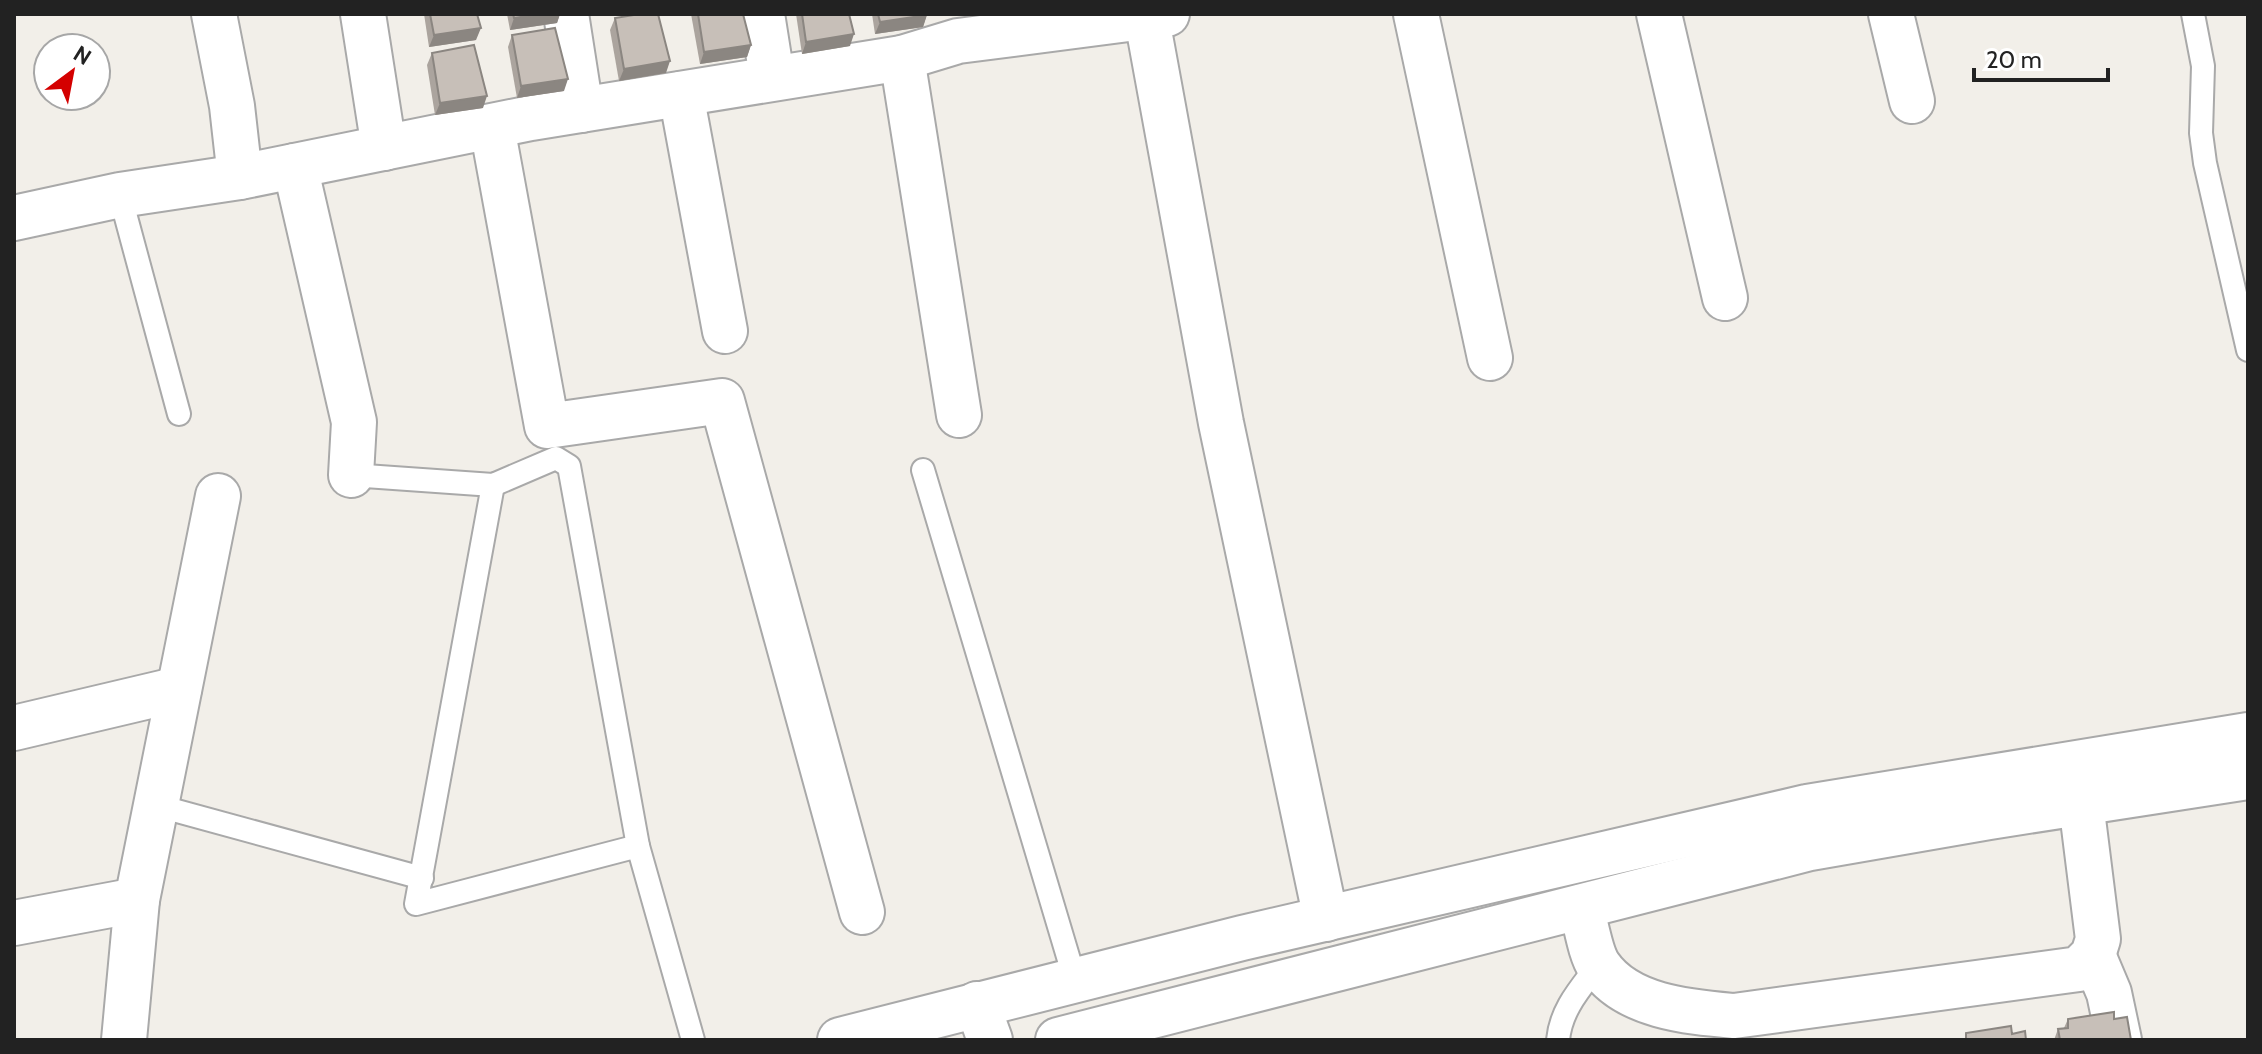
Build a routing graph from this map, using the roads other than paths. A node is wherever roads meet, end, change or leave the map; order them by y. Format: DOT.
graph roads {
  1 [pos="214,14"];
  2 [pos="363,14"];
  3 [pos="566,14"];
  4 [pos="762,14"];
  5 [pos="1416,14"];
  6 [pos="1659,14"];
  7 [pos="1891,14"];
  8 [pos="2193,14"];
  9 [pos="1153,15"];
  10 [pos="955,27"];
  11 [pos="902,58"];
  12 [pos="772,77"];
  13 [pos="681,94"];
  14 [pos="1912,101"];
  15 [pos="581,110"];
  16 [pos="492,127"];
  17 [pos="384,148"];
  18 [pos="295,166"];
  19 [pos="240,177"];
  20 [pos="120,195"];
  21 [pos="14,218"];
  22 [pos="1725,298"];
  23 [pos="725,331"];
  24 [pos="2248,350"];
  25 [pos="1490,358"];
  26 [pos="179,414"];
  27 [pos="959,415"];
  28 [pos="923,470"];
  29 [pos="351,475"];
  30 [pos="493,485"];
  31 [pos="218,496"];
  32 [pos="179,689"];
  33 [pos="14,728"];
  34 [pos="2248,735"];
  35 [pos="2248,777"];
  36 [pos="2081,803"];
  37 [pos="155,805"];
  38 [pos="638,846"];
  39 [pos="422,878"];
  40 [pos="137,900"];
  41 [pos="1581,907"];
  42 [pos="862,912"];
  43 [pos="1326,919"];
  44 [pos="14,923"];
  45 [pos="2093,955"];
  46 [pos="1598,965"];
  47 [pos="1075,980"];
  48 [pos="984,1022"];
  49 [pos="124,1040"];
  50 [pos="693,1040"];
  51 [pos="840,1040"];
  52 [pos="1058,1040"];
  53 [pos="1558,1040"];
  54 [pos="2119,1040"];
  1 -- 19 [label="street"];
  2 -- 17 [label="street"];
  3 -- 15 [label="street"];
  4 -- 12 [label="street"];
  5 -- 25 [label="street"];
  6 -- 22 [label="street"];
  7 -- 14 [label="street"];
  8 -- 24 [label="lane"];
  9 -- 10 [label="street"];
  9 -- 43 [label="street"];
  10 -- 11 [label="street"];
  11 -- 12 [label="street"];
  11 -- 27 [label="street"];
  12 -- 13 [label="street"];
  13 -- 15 [label="street"];
  13 -- 23 [label="street"];
  15 -- 16 [label="street"];
  16 -- 17 [label="street"];
  16 -- 42 [label="street"];
  17 -- 18 [label="street"];
  18 -- 19 [label="street"];
  18 -- 29 [label="street"];
  19 -- 20 [label="street"];
  20 -- 21 [label="street"];
  20 -- 26 [label="lane"];
  28 -- 47 [label="lane"];
  29 -- 30 [label="lane"];
  30 -- 38 [label="lane"];
  30 -- 39 [label="lane"];
  31 -- 32 [label="street"];
  32 -- 33 [label="street"];
  32 -- 37 [label="street"];
  34 -- 43 [label="street"];
  35 -- 36 [label="street"];
  36 -- 41 [label="street"];
  36 -- 45 [label="street"];
  37 -- 39 [label="lane"];
  37 -- 40 [label="street"];
  38 -- 39 [label="lane"];
  38 -- 50 [label="lane"];
  40 -- 44 [label="street"];
  40 -- 49 [label="street"];
  41 -- 46 [label="street"];
  41 -- 52 [label="street"];
  43 -- 47 [label="street"];
  45 -- 46 [label="street"];
  45 -- 54 [label="street"];
  46 -- 53 [label="lane"];
  47 -- 48 [label="street"];
  48 -- 51 [label="street"];
}
